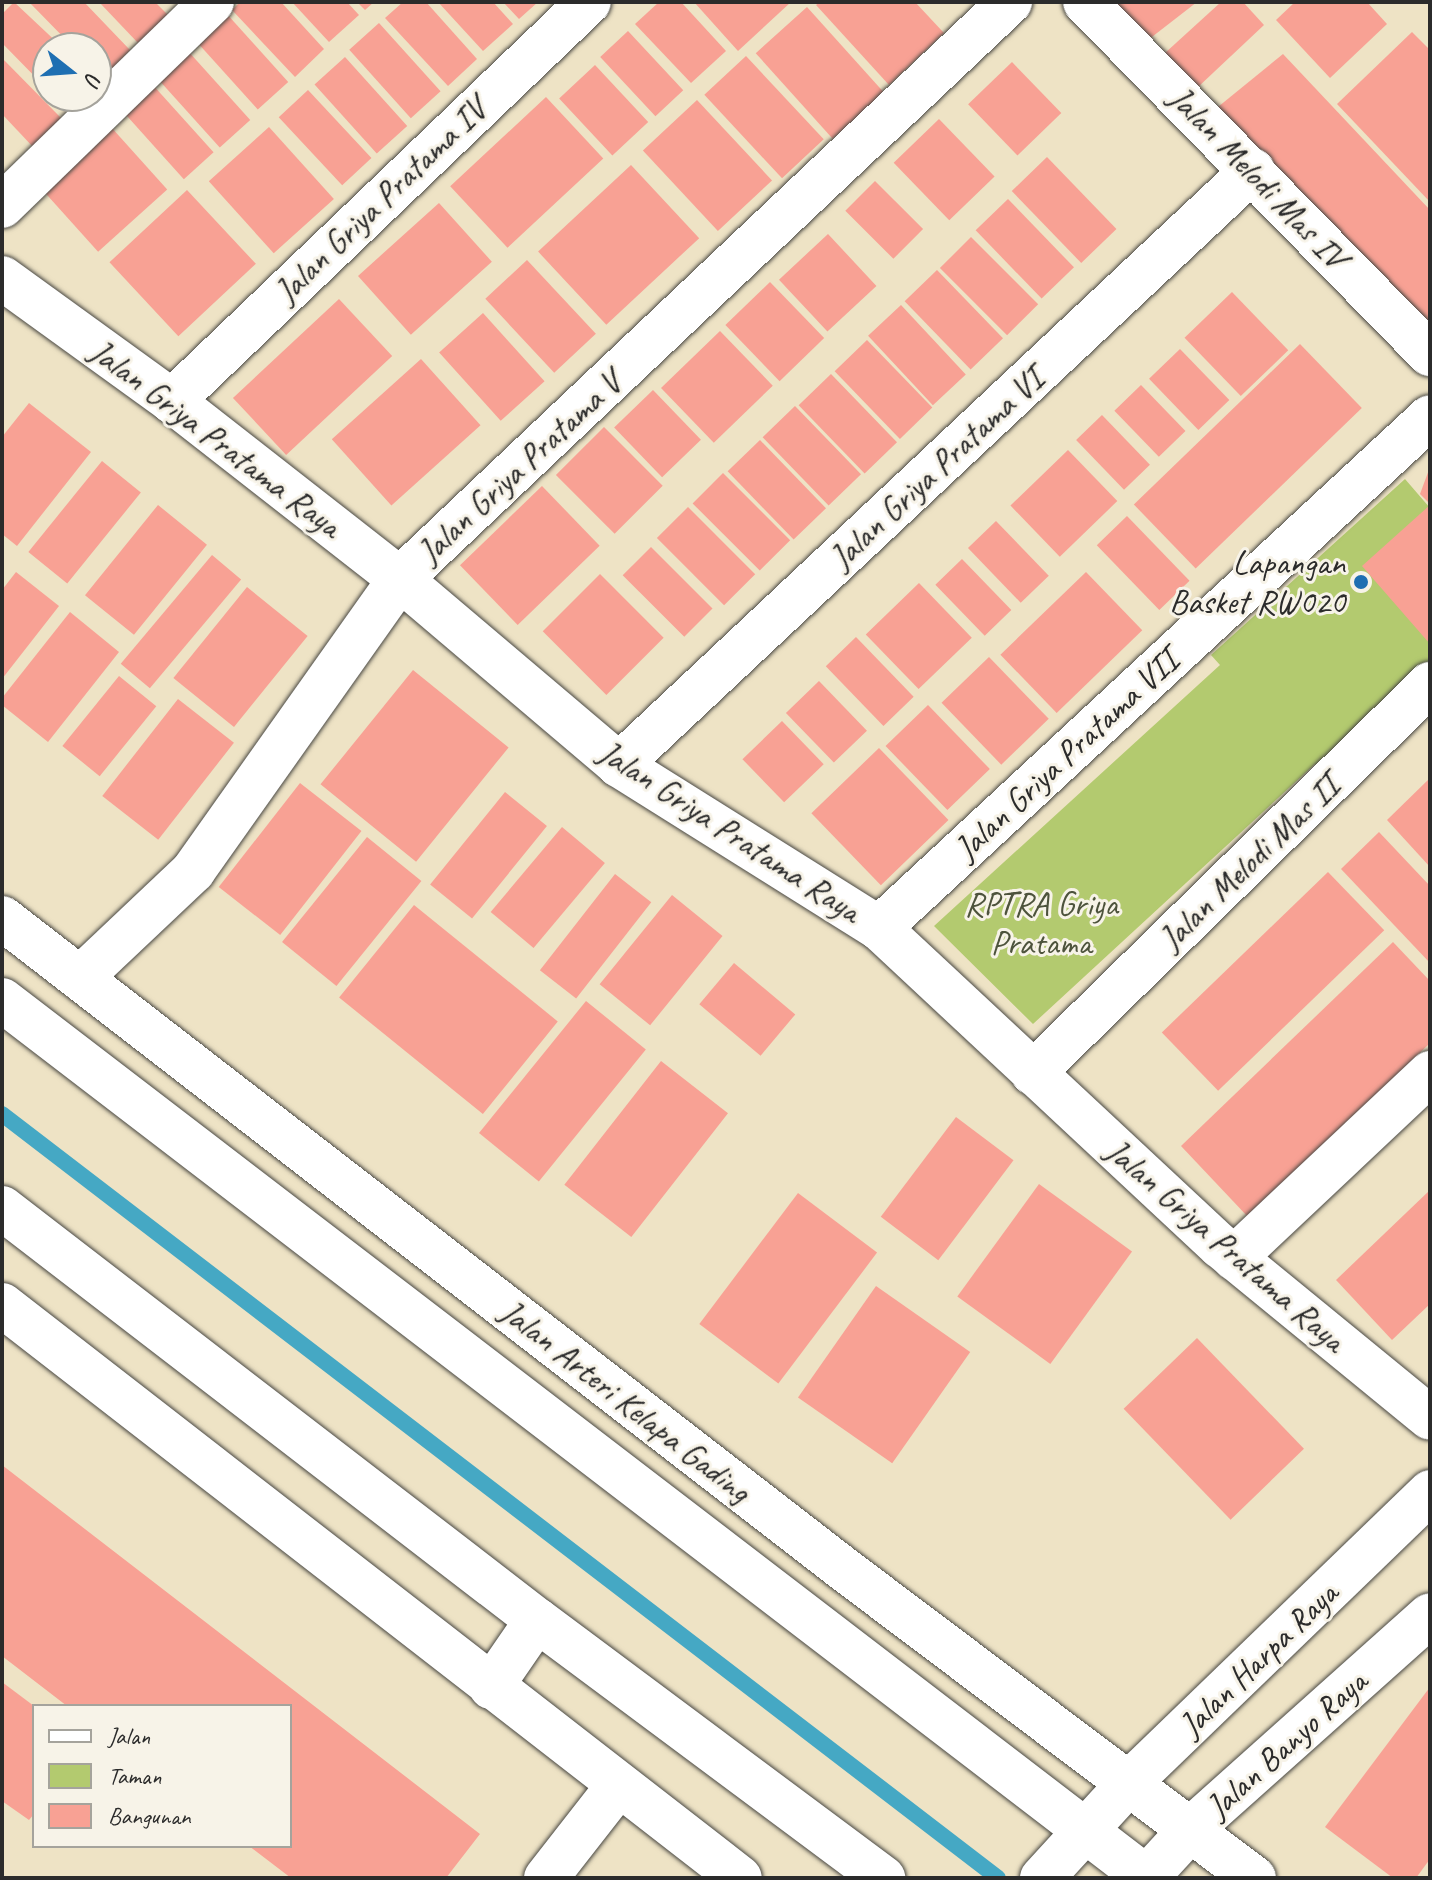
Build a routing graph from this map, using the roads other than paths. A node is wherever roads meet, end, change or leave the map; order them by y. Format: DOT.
graph roads {
  1 [pos="212,2"];
  2 [pos="589,2"];
  3 [pos="1010,2"];
  4 [pos="1085,2"];
  5 [pos="1253,170"];
  6 [pos="2,206"];
  7 [pos="2,278"];
  8 [pos="1430,354"];
  9 [pos="172,401"];
  10 [pos="1430,417"];
  11 [pos="400,579"];
  12 [pos="1430,684"];
  13 [pos="619,765"];
  14 [pos="2,918"];
  15 [pos="879,928"];
  16 [pos="80,978"];
  17 [pos="2,1000"];
  18 [pos="1033,1073"];
  19 [pos="1430,1073"];
  20 [pos="2,1208"];
  21 [pos="1234,1258"];
  22 [pos="2,1305"];
  23 [pos="1430,1418"];
  24 [pos="1430,1492"];
  25 [pos="841,1567"];
  26 [pos="806,1613"];
  27 [pos="1430,1615"];
  28 [pos="537,1620"];
  29 [pos="491,1687"];
  30 [pos="1131,1781"];
  31 [pos="618,1786"];
  32 [pos="1086,1827"];
  33 [pos="1192,1828"];
  34 [pos="1049,1870"];
  35 [pos="546,1878"];
  36 [pos="740,1878"];
  37 [pos="883,1878"];
  38 [pos="1146,1878"];
  39 [pos="1254,1878"];
  1 -- 6 [label="street"];
  2 -- 9 [label="street, Jalan Griya Pratama IV"];
  3 -- 11 [label="street, Jalan Griya Pratama V"];
  4 -- 5 [label="street, Jalan Melodi Mas IV"];
  5 -- 8 [label="street, Jalan Melodi Mas IV"];
  5 -- 13 [label="street, Jalan Griya Pratama VI"];
  7 -- 9 [label="street, Jalan Griya Pratama Raya"];
  9 -- 11 [label="street, Jalan Griya Pratama Raya"];
  10 -- 15 [label="street, Jalan Griya Pratama VII"];
  11 -- 13 [label="street, Jalan Griya Pratama Raya"];
  11 -- 16 [label="street, Jalan Griya Pratama V"];
  12 -- 18 [label="street, Jalan Melodi Mas II"];
  13 -- 15 [label="street, Jalan Griya Pratama Raya"];
  14 -- 16 [label="street, Jalan Arteri Kelapa Gading"];
  15 -- 18 [label="street, Jalan Griya Pratama Raya"];
  16 -- 25 [label="street, Jalan Arteri Kelapa Gading"];
  17 -- 26 [label="street, Jalan Arteri Kelapa Gading"];
  18 -- 21 [label="street, Jalan Griya Pratama Raya"];
  19 -- 21 [label="street"];
  20 -- 28 [label="street"];
  21 -- 23 [label="street, Jalan Griya Pratama Raya"];
  22 -- 29 [label="street"];
  24 -- 30 [label="street, Jalan Harpa Raya"];
  25 -- 26 [label="street"];
  25 -- 30 [label="street, Jalan Arteri Kelapa Gading"];
  26 -- 32 [label="street, Jalan Arteri Kelapa Gading"];
  27 -- 33 [label="street, Jalan Banyo Raya"];
  28 -- 29 [label="street"];
  28 -- 37 [label="street"];
  29 -- 31 [label="street"];
  30 -- 32 [label="street, Jalan Harpa Raya"];
  30 -- 33 [label="street, Jalan Arteri Kelapa Gading"];
  31 -- 35 [label="street"];
  31 -- 36 [label="street"];
  32 -- 34 [label="street, Jalan Harpa Raya"];
  32 -- 38 [label="street, Jalan Arteri Kelapa Gading"];
  33 -- 38 [label="street, Jalan Banyo Raya"];
  33 -- 39 [label="street, Jalan Arteri Kelapa Gading"];
}
